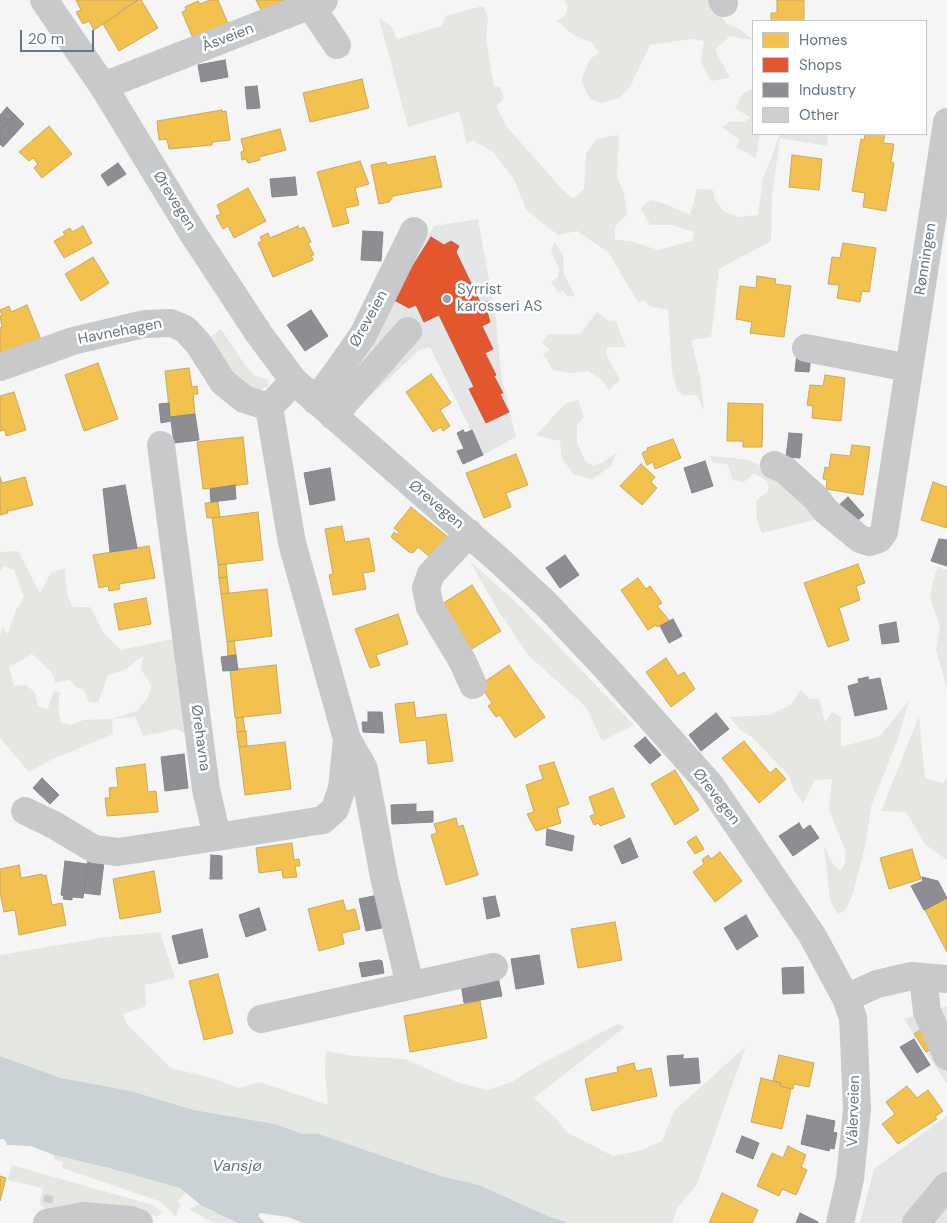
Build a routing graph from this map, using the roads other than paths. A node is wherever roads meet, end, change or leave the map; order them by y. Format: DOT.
graph roads {
  1 [pos="44,0"];
  2 [pos="317,3"];
  3 [pos="337,46"];
  4 [pos="103,86"];
  5 [pos="947,122"];
  6 [pos="414,231"];
  7 [pos="408,331"];
  8 [pos="806,348"];
  9 [pos="0,367"];
  10 [pos="909,368"];
  11 [pos="294,381"];
  12 [pos="269,406"];
  13 [pos="325,409"];
  14 [pos="162,445"];
  15 [pos="774,465"];
  16 [pos="469,533"];
  17 [pos="472,685"];
  18 [pos="347,739"];
  19 [pos="25,811"];
  20 [pos="217,837"];
  21 [pos="494,967"];
  22 [pos="935,978"];
  23 [pos="410,985"];
  24 [pos="846,998"];
  25 [pos="937,1015"];
  26 [pos="261,1019"];
  27 [pos="947,1056"];
  28 [pos="947,1186"];
  29 [pos="47,1223"];
  30 [pos="139,1223"];
  31 [pos="840,1223"];
  32 [pos="916,1223"];
  1 -- 4 [label="street, Ørevegen"];
  2 -- 3 [label="street"];
  2 -- 4 [label="street, Åsveien"];
  4 -- 11 [label="street, Ørevegen"];
  5 -- 10 [label="street, Rønningen"];
  6 -- 13 [label="street, Øreveien"];
  7 -- 13 [label="street"];
  8 -- 10 [label="street"];
  9 -- 12 [label="street, Havnehagen"];
  10 -- 15 [label="street, Rønningen"];
  11 -- 12 [label="street"];
  11 -- 13 [label="street, Ørevegen"];
  12 -- 18 [label="street"];
  13 -- 16 [label="street, Ørevegen"];
  14 -- 20 [label="street, Ørehavna"];
  16 -- 17 [label="street"];
  16 -- 24 [label="street, Ørevegen"];
  18 -- 20 [label="street"];
  18 -- 23 [label="street"];
  19 -- 20 [label="street"];
  21 -- 23 [label="street"];
  22 -- 24 [label="street"];
  22 -- 25 [label="street"];
  23 -- 26 [label="street"];
  24 -- 31 [label="street, Vålerveien"];
  25 -- 27 [label="street"];
  28 -- 32 [label="street"];
  29 -- 30 [label="street"];
}
